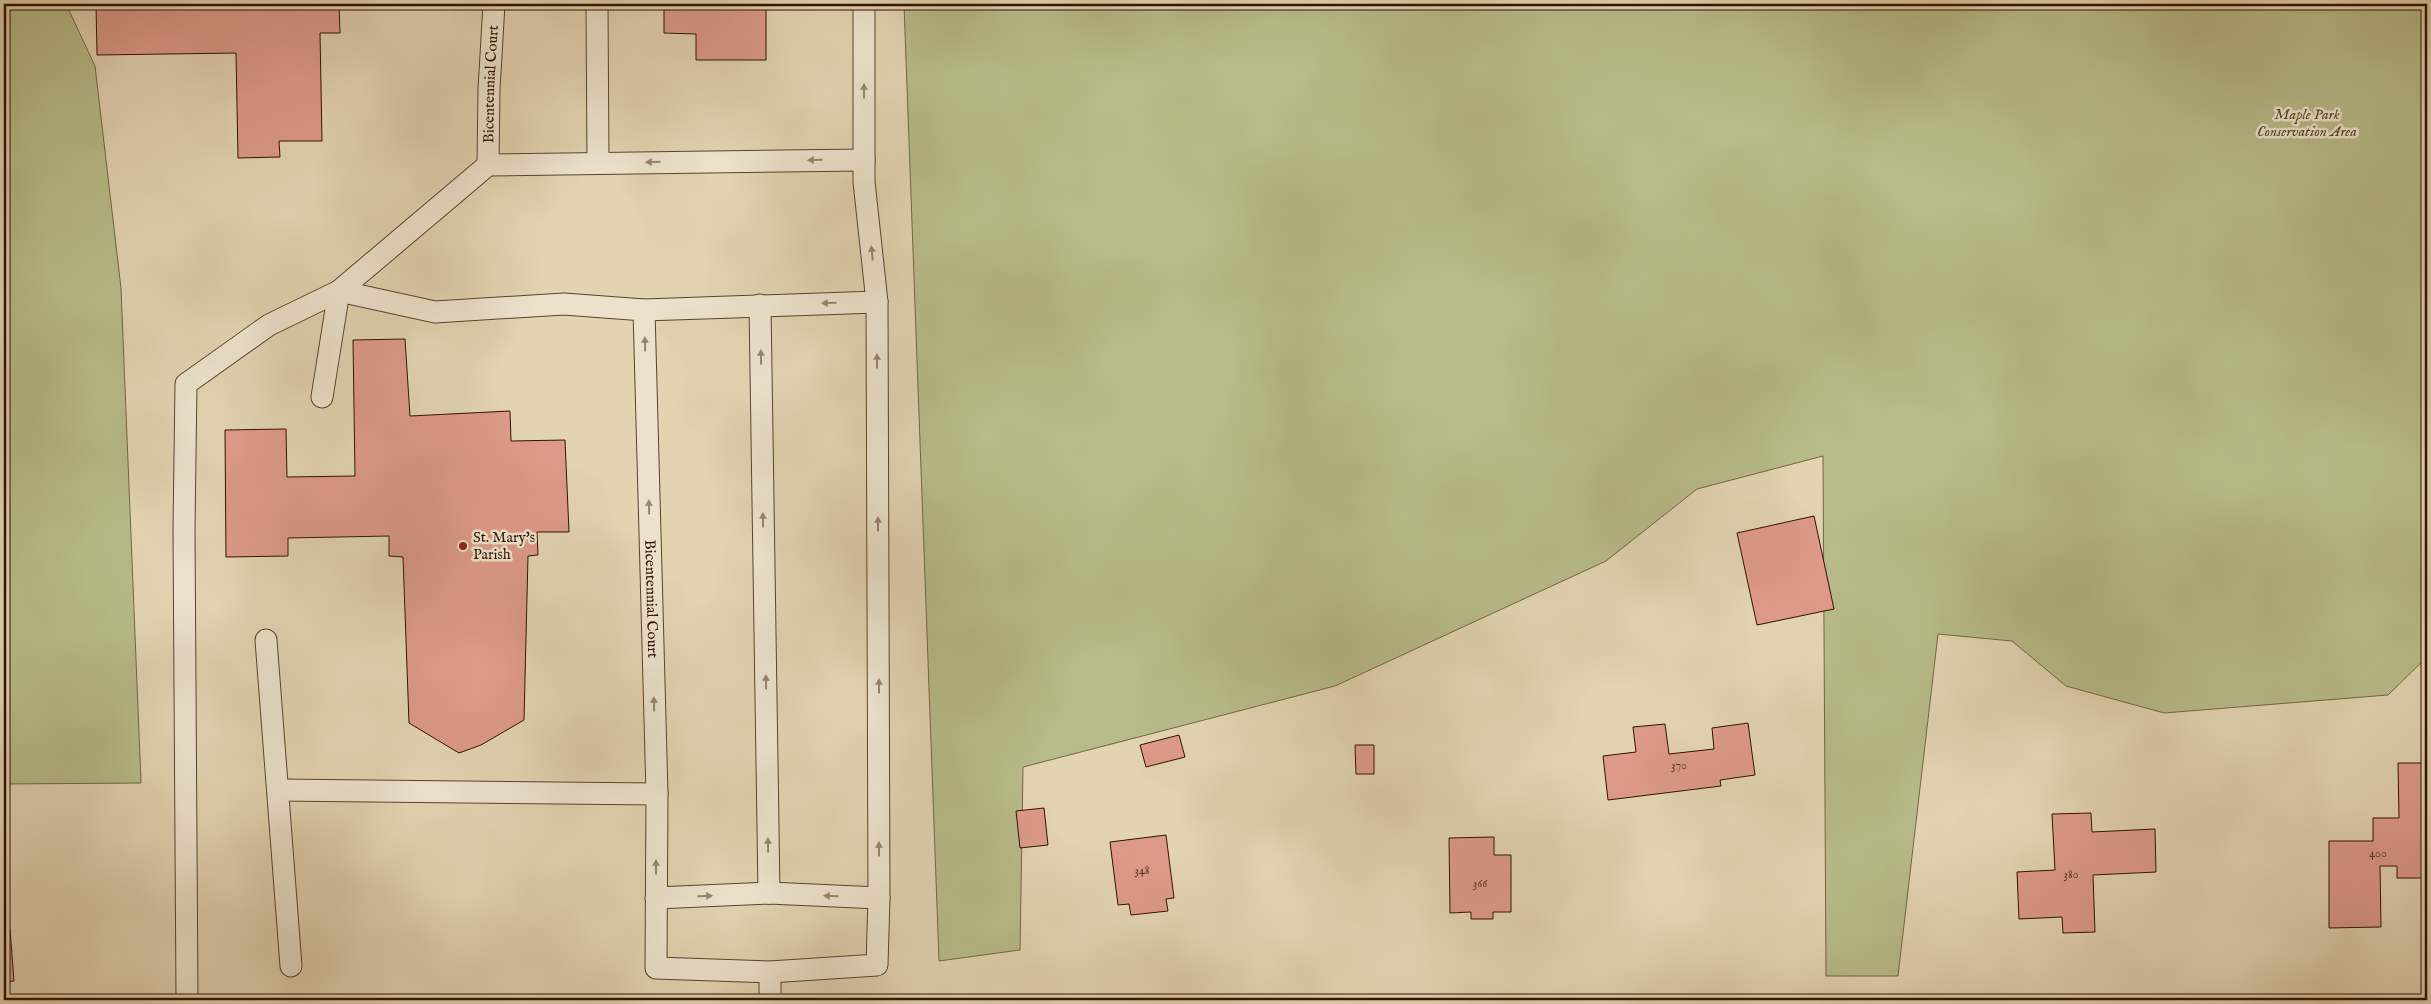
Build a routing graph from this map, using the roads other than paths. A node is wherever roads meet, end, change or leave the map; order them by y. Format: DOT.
graph roads {
  1 [pos="494,4"];
  2 [pos="597,4"];
  3 [pos="864,4"];
  4 [pos="864,160"];
  5 [pos="598,163"];
  6 [pos="488,164"];
  7 [pos="339,291"];
  8 [pos="877,302"];
  9 [pos="760,305"];
  10 [pos="644,310"];
  11 [pos="322,397"];
  12 [pos="266,640"];
  13 [pos="278,790"];
  14 [pos="657,794"];
  15 [pos="769,893"];
  16 [pos="656,898"];
  17 [pos="879,898"];
  18 [pos="291,966"];
  19 [pos="770,972"];
  20 [pos="187,1000"];
  21 [pos="770,1000"];
  1 -- 6 [label="lane, Bicentennial Court"];
  2 -- 5 [label="lane"];
  4 -- 3 [label="lane, one-way"];
  4 -- 5 [label="lane, one-way"];
  8 -- 4 [label="lane, one-way"];
  5 -- 6 [label="lane"];
  6 -- 7 [label="lane"];
  7 -- 10 [label="lane"];
  7 -- 11 [label="lane"];
  7 -- 20 [label="lane"];
  8 -- 9 [label="lane, one-way"];
  17 -- 8 [label="lane, one-way"];
  9 -- 10 [label="lane"];
  15 -- 9 [label="lane, one-way"];
  14 -- 10 [label="lane, Bicentennial Court, one-way"];
  12 -- 13 [label="lane"];
  13 -- 14 [label="lane"];
  13 -- 18 [label="lane"];
  16 -- 14 [label="lane, Bicentennial Court, one-way"];
  16 -- 15 [label="lane, one-way"];
  17 -- 15 [label="lane, one-way"];
  16 -- 19 [label="lane, Bicentennial Court"];
  17 -- 19 [label="lane"];
  19 -- 21 [label="lane"];
}
